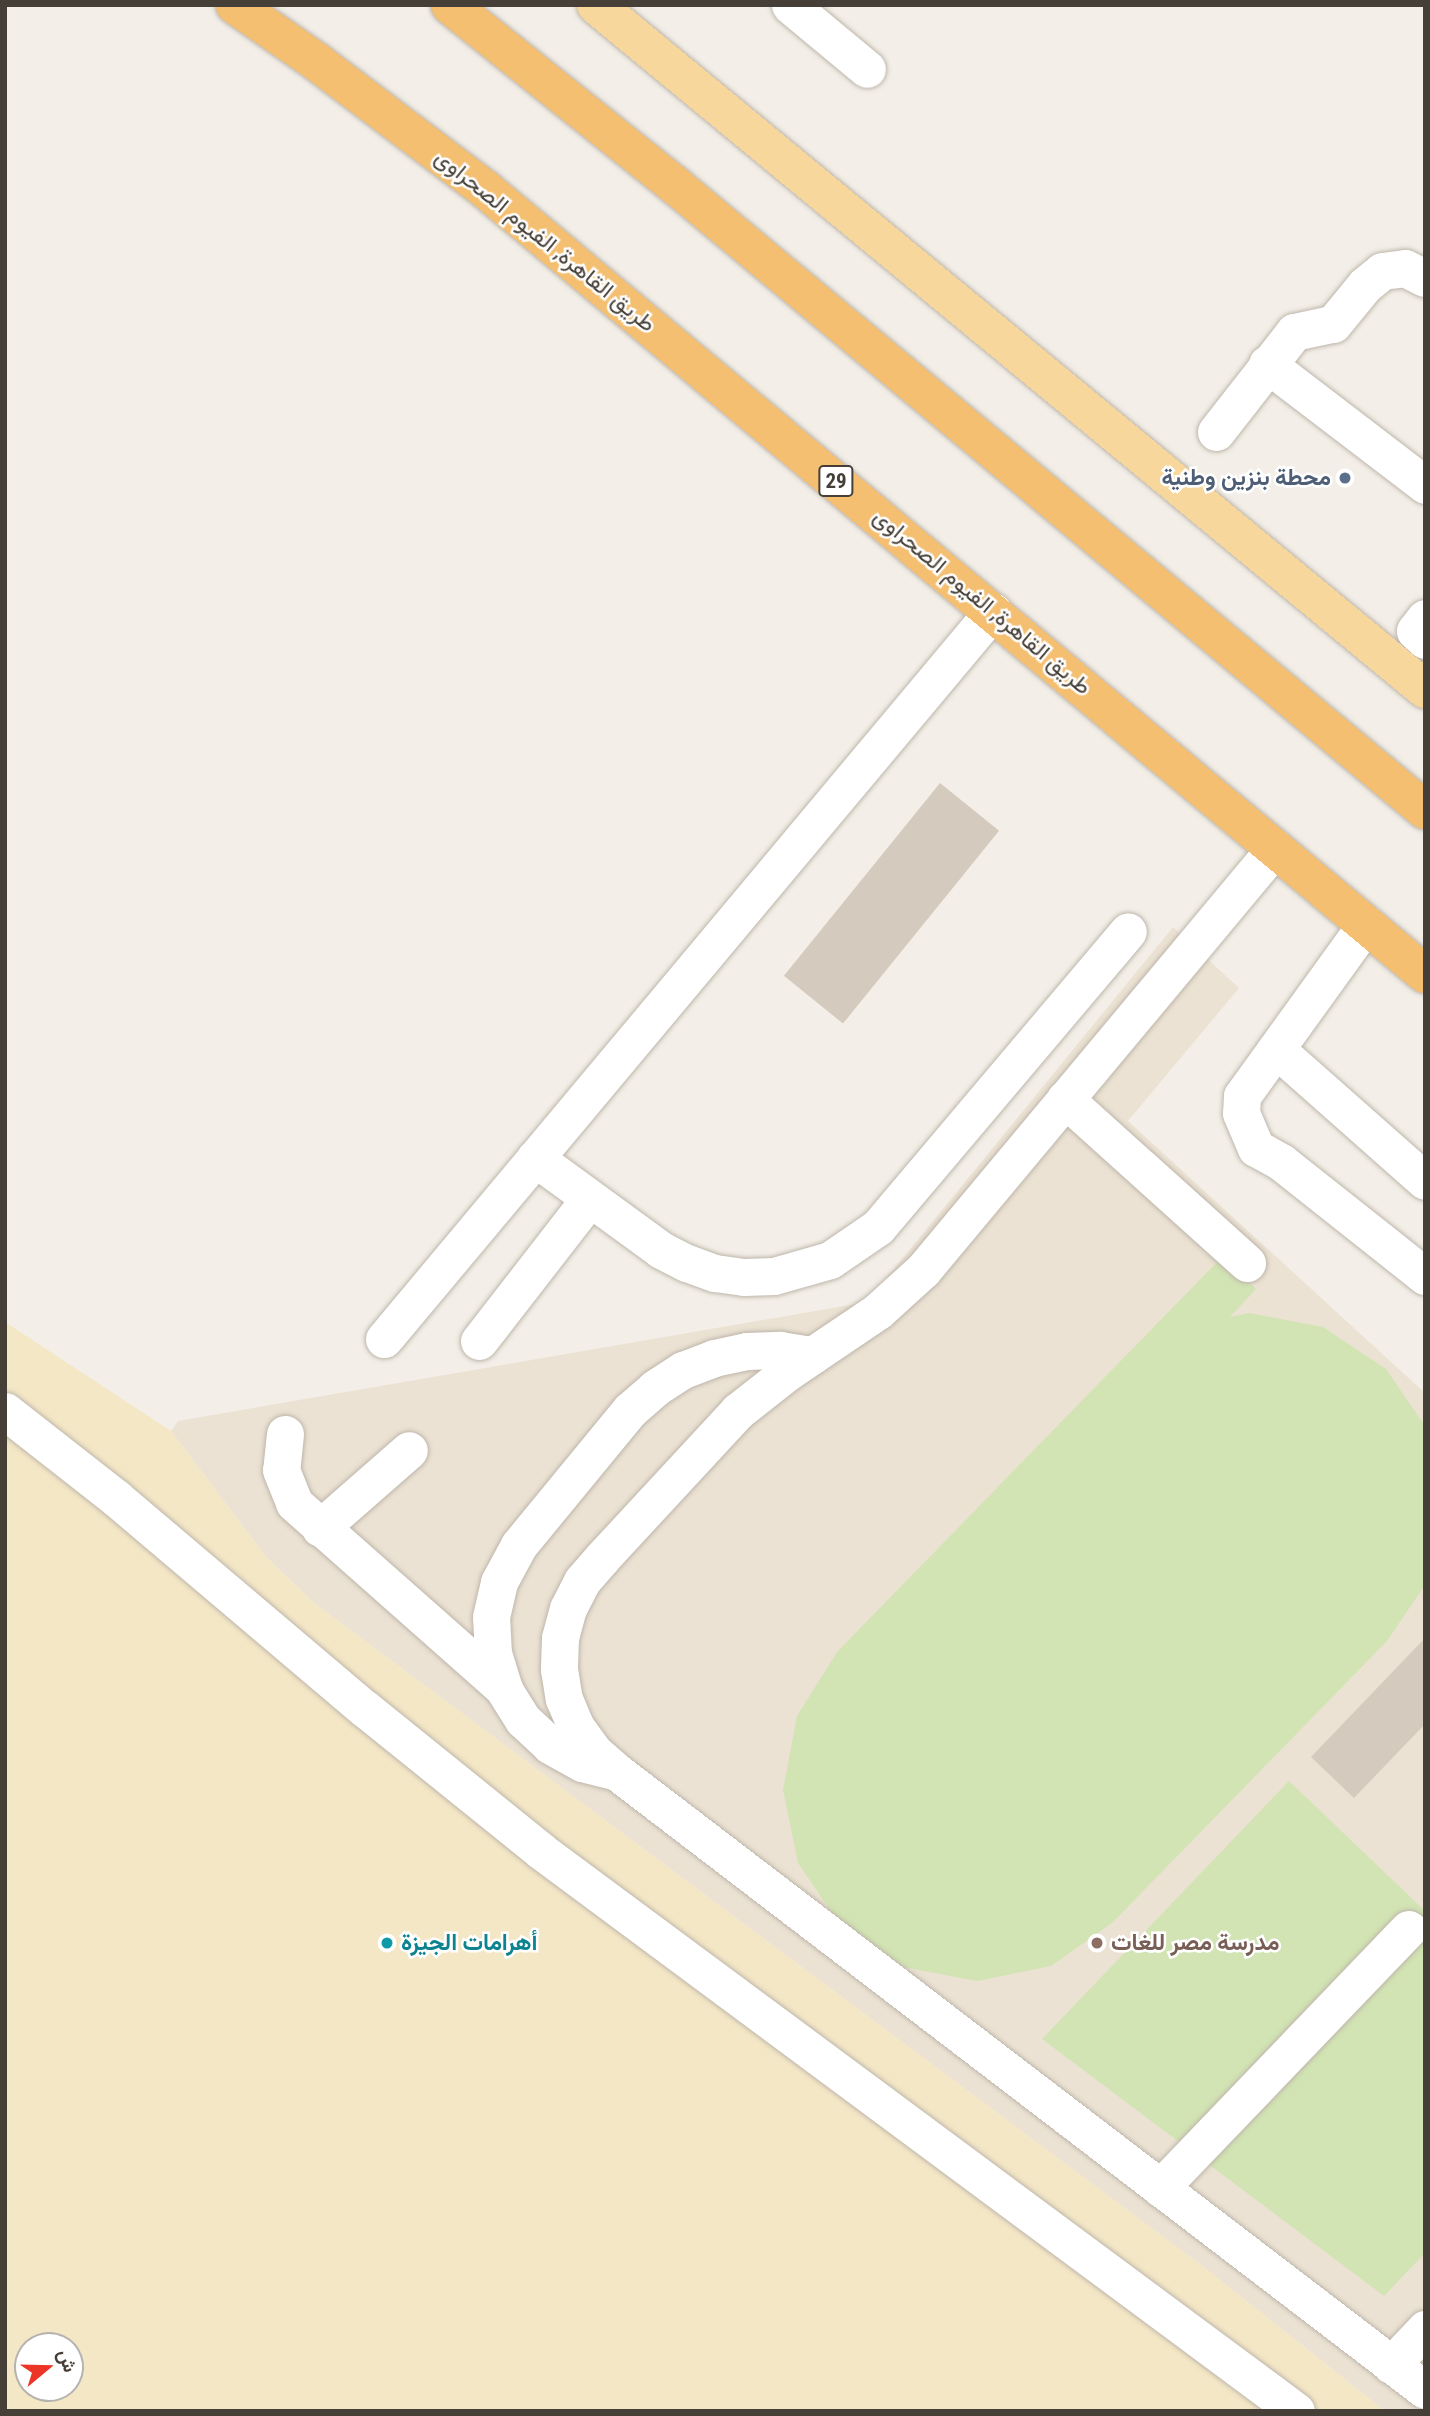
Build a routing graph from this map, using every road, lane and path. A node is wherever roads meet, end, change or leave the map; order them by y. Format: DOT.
graph roads {
  1 [pos="235,5"];
  2 [pos="450,5"];
  3 [pos="596,5"];
  4 [pos="790,5"];
  5 [pos="867,69"];
  6 [pos="1425,278"];
  7 [pos="1267,364"];
  8 [pos="1216,432"];
  9 [pos="1425,485"];
  10 [pos="993,611"];
  11 [pos="1425,618"];
  12 [pos="1425,640"];
  13 [pos="1425,688"];
  14 [pos="1425,810"];
  15 [pos="1275,848"];
  16 [pos="1366,924"];
  17 [pos="1128,931"];
  18 [pos="1425,974"];
  19 [pos="1276,1049"];
  20 [pos="1065,1099"];
  21 [pos="535,1158"];
  22 [pos="1425,1181"];
  23 [pos="589,1199"];
  24 [pos="1247,1263"];
  25 [pos="1425,1276"];
  26 [pos="384,1339"];
  27 [pos="479,1341"];
  28 [pos="813,1355"];
  29 [pos="5,1411"];
  30 [pos="285,1434"];
  31 [pos="409,1450"];
  32 [pos="320,1528"];
  33 [pos="504,1689"];
  34 [pos="617,1772"];
  35 [pos="1408,1929"];
  36 [pos="1160,2188"];
  37 [pos="1425,2329"];
  38 [pos="1391,2364"];
  39 [pos="1425,2389"];
  40 [pos="1296,2411"];
  1 -- 10 [label="highway, طريق القاهرة, الفيوم الصحراوى / 29"];
  2 -- 14 [label="highway"];
  3 -- 13 [label="main road"];
  4 -- 5 [label="lane"];
  6 -- 7 [label="lane"];
  7 -- 8 [label="lane"];
  7 -- 9 [label="lane"];
  10 -- 15 [label="highway, طريق القاهرة, الفيوم الصحراوى / 29"];
  10 -- 21 [label="lane"];
  11 -- 12 [label="lane"];
  15 -- 16 [label="highway, طريق القاهرة, الفيوم الصحراوى / 29"];
  15 -- 20 [label="lane"];
  16 -- 18 [label="highway, طريق القاهرة, الفيوم الصحراوى / 29"];
  16 -- 19 [label="lane"];
  17 -- 23 [label="lane"];
  19 -- 22 [label="lane"];
  19 -- 25 [label="lane"];
  20 -- 24 [label="lane"];
  20 -- 28 [label="lane"];
  21 -- 23 [label="lane"];
  21 -- 26 [label="lane"];
  23 -- 27 [label="lane"];
  28 -- 33 [label="lane"];
  28 -- 34 [label="lane"];
  29 -- 40 [label="lane"];
  30 -- 32 [label="lane"];
  31 -- 32 [label="lane"];
  32 -- 33 [label="lane"];
  33 -- 34 [label="lane"];
  34 -- 36 [label="lane"];
  35 -- 36 [label="lane"];
  36 -- 38 [label="lane"];
  37 -- 38 [label="lane"];
  38 -- 39 [label="lane"];
}
